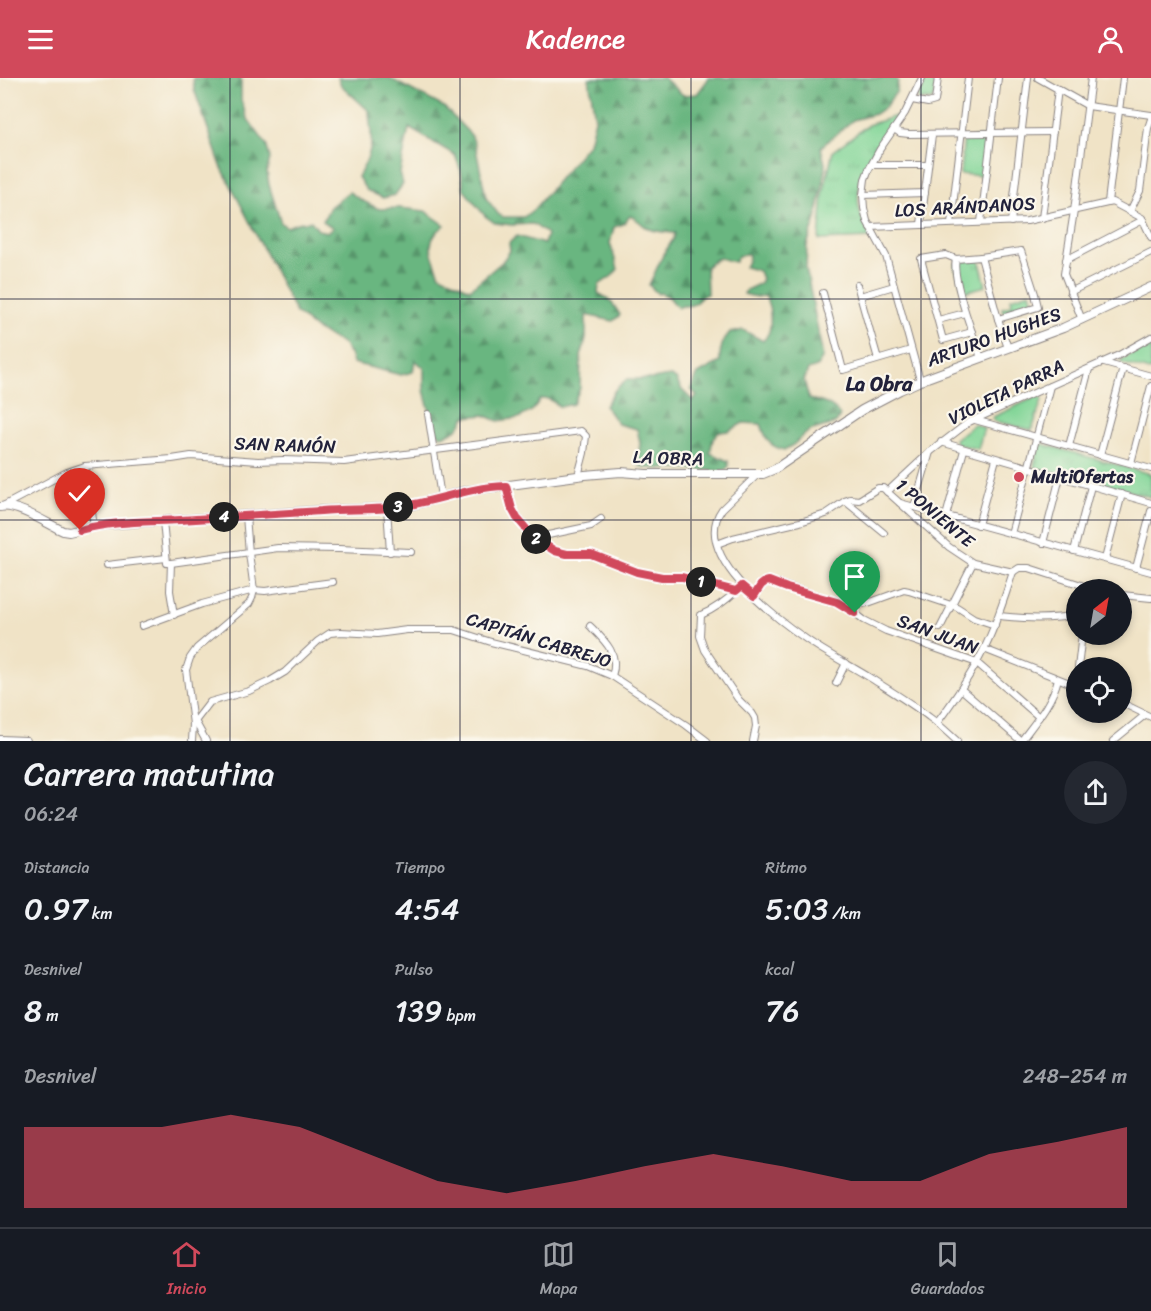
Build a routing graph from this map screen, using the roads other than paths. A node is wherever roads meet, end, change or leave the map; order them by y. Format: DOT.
graph roads {
  1 [pos="922,78"];
  2 [pos="938,78"];
  3 [pos="968,78"];
  4 [pos="998,78"];
  5 [pos="1028,78"];
  6 [pos="1038,78"];
  7 [pos="1091,78"];
  8 [pos="1123,78"];
  9 [pos="1058,89"];
  10 [pos="912,100"];
  11 [pos="1088,106"];
  12 [pos="1119,110"];
  13 [pos="1151,117"];
  14 [pos="894,129"];
  15 [pos="1053,132"];
  16 [pos="992,133"];
  17 [pos="1021,133"];
  18 [pos="962,134"];
  19 [pos="932,135"];
  20 [pos="872,165"];
  21 [pos="928,165"];
  22 [pos="925,193"];
  23 [pos="863,195"];
  24 [pos="1108,202"];
  25 [pos="1074,211"];
  26 [pos="1130,211"];
  27 [pos="1042,218"];
  28 [pos="1143,220"];
  29 [pos="981,222"];
  30 [pos="1011,222"];
  31 [pos="951,223"];
  32 [pos="921,224"];
  33 [pos="870,227"];
  34 [pos="1151,237"];
  35 [pos="1151,252"];
  36 [pos="981,257"];
  37 [pos="956,259"];
  38 [pos="1066,260"];
  39 [pos="857,285"];
  40 [pos="894,286"];
  41 [pos="1151,287"];
  42 [pos="1070,292"];
  43 [pos="823,293"];
  44 [pos="860,296"];
  45 [pos="965,313"];
  46 [pos="998,318"];
  47 [pos="938,320"];
  48 [pos="1082,320"];
  49 [pos="972,332"];
  50 [pos="1151,338"];
  51 [pos="1008,348"];
  52 [pos="911,350"];
  53 [pos="981,358"];
  54 [pos="878,359"];
  55 [pos="1103,363"];
  56 [pos="1123,368"];
  57 [pos="1089,369"];
  58 [pos="1151,376"];
  59 [pos="920,381"];
  60 [pos="1050,386"];
  61 [pos="1151,386"];
  62 [pos="428,414"];
  63 [pos="975,419"];
  64 [pos="1036,437"];
  65 [pos="940,442"];
  66 [pos="1069,446"];
  67 [pos="434,450"];
  68 [pos="964,450"];
  69 [pos="930,452"];
  70 [pos="1100,455"];
  71 [pos="996,459"];
  72 [pos="1131,464"];
  73 [pos="85,466"];
  74 [pos="1028,468"];
  75 [pos="1151,469"];
  76 [pos="758,474"];
  77 [pos="578,476"];
  78 [pos="1060,477"];
  79 [pos="506,486"];
  80 [pos="1091,486"];
  81 [pos="887,492"];
  82 [pos="1122,494"];
  83 [pos="441,497"];
  84 [pos="859,500"];
  85 [pos="845,501"];
  86 [pos="898,502"];
  87 [pos="1151,503"];
  88 [pos="2,507"];
  89 [pos="914,507"];
  90 [pos="387,508"];
  91 [pos="853,508"];
  92 [pos="1151,512"];
  93 [pos="246,516"];
  94 [pos="946,516"];
  95 [pos="601,519"];
  96 [pos="164,521"];
  97 [pos="978,525"];
  98 [pos="94,526"];
  99 [pos="884,533"];
  100 [pos="1011,534"];
  101 [pos="534,538"];
  102 [pos="1043,543"];
  103 [pos="717,544"];
  104 [pos="1074,551"];
  105 [pos="390,552"];
  106 [pos="411,552"];
  107 [pos="249,553"];
  108 [pos="1105,560"];
  109 [pos="169,561"];
  110 [pos="973,563"];
  111 [pos="107,565"];
  112 [pos="1136,568"];
  113 [pos="1013,572"];
  114 [pos="1151,572"];
  115 [pos="1066,580"];
  116 [pos="333,582"];
  117 [pos="739,588"];
  118 [pos="254,590"];
  119 [pos="754,596"];
  120 [pos="1132,596"];
  121 [pos="1151,598"];
  122 [pos="846,606"];
  123 [pos="951,606"];
  124 [pos="174,615"];
  125 [pos="999,616"];
  126 [pos="1066,617"];
  127 [pos="142,626"];
  128 [pos="590,626"];
  129 [pos="995,626"];
  130 [pos="940,628"];
  131 [pos="984,649"];
  132 [pos="846,663"];
  133 [pos="977,663"];
  134 [pos="612,676"];
  135 [pos="1058,679"];
  136 [pos="1066,682"];
  137 [pos="836,683"];
  138 [pos="962,689"];
  139 [pos="1132,708"];
  140 [pos="1148,716"];
  141 [pos="1039,717"];
  142 [pos="194,722"];
  143 [pos="937,723"];
  144 [pos="0,740"];
  145 [pos="26,741"];
  146 [pos="192,741"];
  147 [pos="206,741"];
  148 [pos="707,741"];
  149 [pos="753,741"];
  150 [pos="957,741"];
  151 [pos="1021,741"];
  152 [pos="1113,741"];
  1 -- 10 [label="street"];
  2 -- 10 [label="street"];
  3 -- 18 [label="street"];
  4 -- 16 [label="street"];
  5 -- 17 [label="street"];
  6 -- 9 [label="street"];
  7 -- 11 [label="street"];
  8 -- 12 [label="street"];
  9 -- 11 [label="street"];
  9 -- 15 [label="street"];
  10 -- 14 [label="street"];
  11 -- 12 [label="street"];
  11 -- 25 [label="street"];
  12 -- 13 [label="street"];
  12 -- 24 [label="street"];
  13 -- 26 [label="street"];
  14 -- 19 [label="street"];
  14 -- 20 [label="street"];
  15 -- 17 [label="street"];
  15 -- 27 [label="street"];
  16 -- 17 [label="street"];
  16 -- 18 [label="street"];
  16 -- 29 [label="street"];
  17 -- 30 [label="street"];
  18 -- 19 [label="street"];
  18 -- 31 [label="street"];
  19 -- 21 [label="street"];
  20 -- 21 [label="street"];
  20 -- 23 [label="street"];
  21 -- 22 [label="street"];
  22 -- 23 [label="street"];
  22 -- 32 [label="street"];
  23 -- 33 [label="street"];
  24 -- 25 [label="street, LOS ARÁNDANOS"];
  24 -- 26 [label="street"];
  25 -- 27 [label="street, LOS ARÁNDANOS"];
  25 -- 38 [label="street"];
  26 -- 28 [label="street"];
  27 -- 30 [label="street, LOS ARÁNDANOS"];
  28 -- 34 [label="street"];
  28 -- 38 [label="street"];
  29 -- 30 [label="street, LOS ARÁNDANOS"];
  29 -- 31 [label="street, LOS ARÁNDANOS"];
  31 -- 32 [label="street, LOS ARÁNDANOS"];
  32 -- 33 [label="street, LOS ARÁNDANOS"];
  33 -- 40 [label="street"];
  35 -- 42 [label="street"];
  36 -- 37 [label="street"];
  36 -- 46 [label="street"];
  36 -- 46 [label="street"];
  37 -- 45 [label="street"];
  37 -- 47 [label="street"];
  38 -- 42 [label="street"];
  39 -- 44 [label="street"];
  40 -- 44 [label="street"];
  40 -- 52 [label="street"];
  41 -- 48 [label="street, ARTURO HUGHES"];
  42 -- 48 [label="street"];
  43 -- 54 [label="street"];
  44 -- 54 [label="street"];
  45 -- 47 [label="street"];
  45 -- 49 [label="street"];
  46 -- 51 [label="street"];
  47 -- 49 [label="street"];
  48 -- 51 [label="street, ARTURO HUGHES"];
  49 -- 53 [label="street"];
  50 -- 55 [label="street, VIOLETA PARRA"];
  51 -- 53 [label="street, ARTURO HUGHES"];
  52 -- 54 [label="street"];
  52 -- 59 [label="street"];
  53 -- 59 [label="street, ARTURO HUGHES"];
  55 -- 56 [label="street"];
  55 -- 57 [label="street, VIOLETA PARRA"];
  56 -- 58 [label="street"];
  56 -- 70 [label="street"];
  57 -- 60 [label="street, VIOLETA PARRA"];
  57 -- 66 [label="street"];
  59 -- 76 [label="street, ARTURO HUGHES"];
  60 -- 63 [label="street, VIOLETA PARRA"];
  60 -- 64 [label="street"];
  61 -- 72 [label="street"];
  62 -- 67 [label="street"];
  63 -- 64 [label="street"];
  63 -- 65 [label="street, VIOLETA PARRA"];
  64 -- 66 [label="street"];
  64 -- 74 [label="street"];
  65 -- 68 [label="street"];
  65 -- 69 [label="street, VIOLETA PARRA"];
  66 -- 70 [label="street"];
  67 -- 73 [label="street, SAN RAMÓN"];
  67 -- 77 [label="street, SAN RAMÓN"];
  67 -- 83 [label="street"];
  68 -- 71 [label="street"];
  68 -- 94 [label="street"];
  69 -- 81 [label="street, VIOLETA PARRA"];
  69 -- 89 [label="street"];
  70 -- 72 [label="street"];
  71 -- 74 [label="street"];
  71 -- 97 [label="street"];
  72 -- 75 [label="street"];
  73 -- 88 [label="street, SAN RAMÓN"];
  73 -- 98 [label="street"];
  74 -- 78 [label="street"];
  74 -- 100 [label="street"];
  76 -- 77 [label="street, LA OBRA"];
  76 -- 103 [label="street"];
  77 -- 79 [label="street, LA OBRA"];
  78 -- 80 [label="street"];
  78 -- 102 [label="street"];
  79 -- 83 [label="street, LA OBRA"];
  79 -- 101 [label="street"];
  80 -- 82 [label="street"];
  80 -- 104 [label="street"];
  81 -- 84 [label="street, 1 PONIENTE"];
  81 -- 86 [label="street, 1 PONIENTE"];
  82 -- 87 [label="street"];
  82 -- 108 [label="street"];
  83 -- 90 [label="street, LA OBRA"];
  84 -- 85 [label="street, 1 PONIENTE"];
  84 -- 91 [label="street"];
  85 -- 91 [label="street"];
  85 -- 103 [label="street, 1 PONIENTE"];
  86 -- 89 [label="street"];
  86 -- 110 [label="street, 1 PONIENTE"];
  88 -- 98 [label="street, LA OBRA"];
  89 -- 94 [label="street"];
  90 -- 93 [label="street, LA OBRA"];
  90 -- 105 [label="street"];
  91 -- 99 [label="street"];
  92 -- 112 [label="street"];
  93 -- 96 [label="street, LA OBRA"];
  93 -- 107 [label="street"];
  94 -- 97 [label="street"];
  95 -- 101 [label="street"];
  96 -- 98 [label="street, LA OBRA"];
  96 -- 109 [label="street"];
  97 -- 100 [label="street"];
  100 -- 102 [label="street"];
  101 -- 117 [label="street"];
  102 -- 104 [label="street"];
  103 -- 117 [label="street"];
  104 -- 108 [label="street"];
  105 -- 106 [label="street"];
  105 -- 107 [label="street"];
  107 -- 109 [label="street"];
  107 -- 118 [label="street"];
  108 -- 112 [label="street"];
  109 -- 111 [label="street"];
  109 -- 124 [label="street"];
  110 -- 113 [label="street, 1 PONIENTE"];
  110 -- 123 [label="street"];
  112 -- 114 [label="street"];
  113 -- 115 [label="street, 1 PONIENTE"];
  113 -- 125 [label="street"];
  116 -- 118 [label="street"];
  117 -- 119 [label="street"];
  117 -- 149 [label="street"];
  118 -- 124 [label="street"];
  118 -- 142 [label="street"];
  119 -- 122 [label="street, SAN JUAN"];
  119 -- 132 [label="street"];
  120 -- 121 [label="street"];
  122 -- 123 [label="street"];
  122 -- 133 [label="street, SAN JUAN"];
  123 -- 129 [label="street"];
  123 -- 130 [label="street"];
  124 -- 127 [label="street"];
  125 -- 126 [label="street"];
  125 -- 129 [label="street"];
  128 -- 134 [label="street"];
  129 -- 131 [label="street"];
  131 -- 133 [label="street"];
  131 -- 135 [label="street"];
  132 -- 137 [label="street"];
  132 -- 143 [label="street"];
  133 -- 138 [label="street"];
  133 -- 141 [label="street, SAN JUAN"];
  134 -- 142 [label="street, CAPITÁN CABREJO"];
  134 -- 148 [label="street, CAPITÁN CABREJO"];
  135 -- 136 [label="street"];
  135 -- 141 [label="street"];
  138 -- 143 [label="street"];
  138 -- 151 [label="street"];
  139 -- 140 [label="street"];
  140 -- 152 [label="street"];
  141 -- 151 [label="street"];
  142 -- 146 [label="street"];
  142 -- 147 [label="street"];
  143 -- 150 [label="street"];
  144 -- 145 [label="street"];
}
